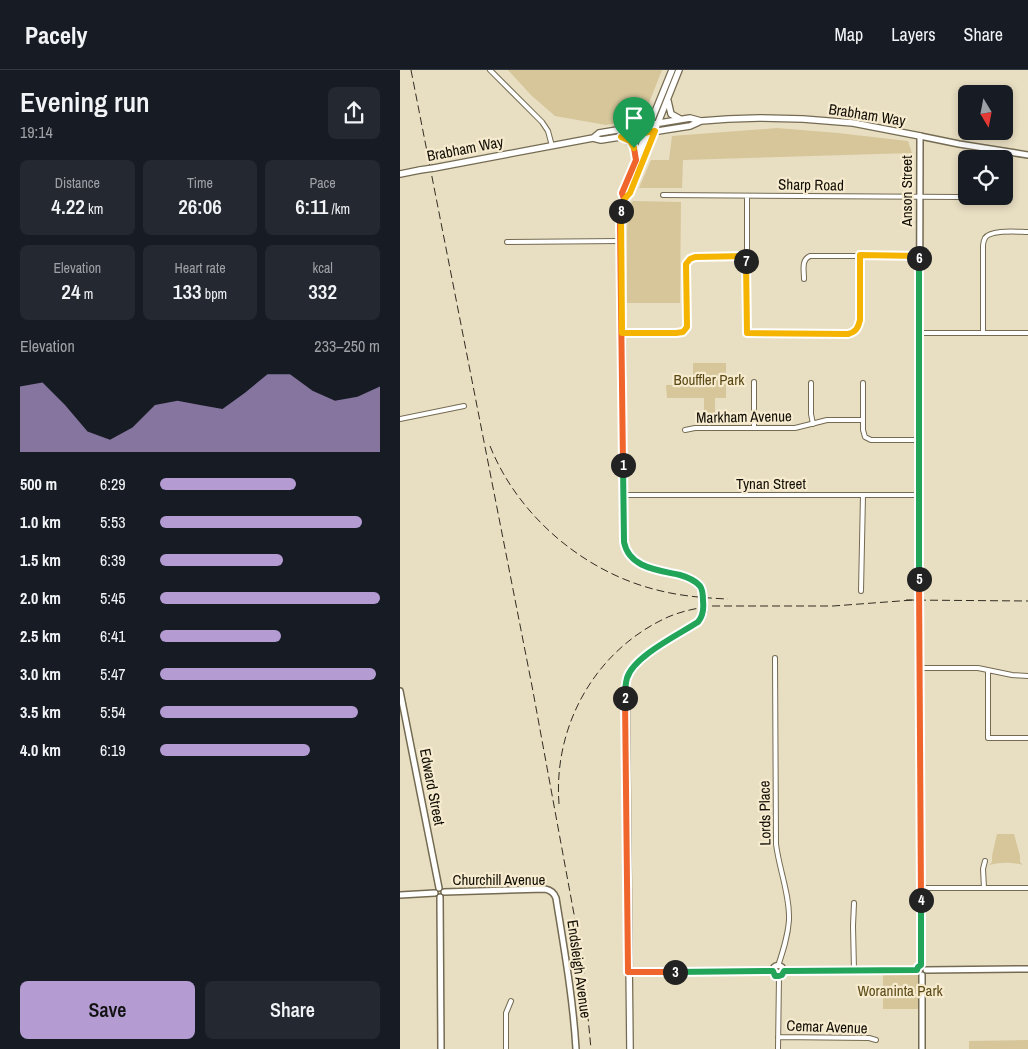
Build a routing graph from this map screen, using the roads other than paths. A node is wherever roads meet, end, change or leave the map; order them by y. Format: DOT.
graph roads {
  1 [pos="490,70"];
  2 [pos="672,70"];
  3 [pos="679,70"];
  4 [pos="668,97"];
  5 [pos="680,120"];
  6 [pos="701,121"];
  7 [pos="658,123"];
  8 [pos="650,124"];
  9 [pos="655,131"];
  10 [pos="646,133"];
  11 [pos="920,136"];
  12 [pos="621,137"];
  13 [pos="593,138"];
  14 [pos="552,146"];
  15 [pos="1028,155"];
  16 [pos="636,160"];
  17 [pos="400,174"];
  18 [pos="663,195"];
  19 [pos="747,196"];
  20 [pos="920,197"];
  21 [pos="958,197"];
  22 [pos="624,199"];
  23 [pos="1028,232"];
  24 [pos="620,241"];
  25 [pos="507,242"];
  26 [pos="860,255"];
  27 [pos="746,256"];
  28 [pos="920,256"];
  29 [pos="804,279"];
  30 [pos="919,332"];
  31 [pos="622,333"];
  32 [pos="983,333"];
  33 [pos="1028,333"];
  34 [pos="754,382"];
  35 [pos="811,383"];
  36 [pos="863,383"];
  37 [pos="464,406"];
  38 [pos="400,419"];
  39 [pos="863,420"];
  40 [pos="813,424"];
  41 [pos="754,428"];
  42 [pos="685,430"];
  43 [pos="919,440"];
  44 [pos="623,495"];
  45 [pos="919,495"];
  46 [pos="863,496"];
  47 [pos="861,590"];
  48 [pos="775,658"];
  49 [pos="919,668"];
  50 [pos="988,670"];
  51 [pos="1028,676"];
  52 [pos="400,691"];
  53 [pos="1028,738"];
  54 [pos="985,861"];
  55 [pos="439,888"];
  56 [pos="921,888"];
  57 [pos="984,888"];
  58 [pos="1028,888"];
  59 [pos="435,893"];
  60 [pos="553,893"];
  61 [pos="400,895"];
  62 [pos="442,895"];
  63 [pos="854,903"];
  64 [pos="778,966"];
  65 [pos="919,968"];
  66 [pos="854,970"];
  67 [pos="926,970"];
  68 [pos="1028,970"];
  69 [pos="773,971"];
  70 [pos="784,971"];
  71 [pos="628,972"];
  72 [pos="922,975"];
  73 [pos="779,976"];
  74 [pos="512,1001"];
  75 [pos="778,1037"];
  76 [pos="876,1040"];
  77 [pos="441,1049"];
  78 [pos="506,1049"];
  79 [pos="576,1049"];
  80 [pos="630,1049"];
  81 [pos="778,1049"];
  82 [pos="922,1049"];
  1 -- 14 [label="street"];
  2 -- 8 [label="main road"];
  3 -- 4 [label="main road"];
  4 -- 5 [label="main road"];
  4 -- 7 [label="main road"];
  5 -- 6 [label="main road, Brabham Way"];
  5 -- 7 [label="main road, Brabham Way"];
  6 -- 9 [label="main road, Brabham Way"];
  6 -- 11 [label="main road, Brabham Way"];
  7 -- 8 [label="main road, Brabham Way"];
  7 -- 9 [label="main road"];
  8 -- 10 [label="main road"];
  8 -- 13 [label="main road, Brabham Way"];
  9 -- 10 [label="main road, Brabham Way"];
  9 -- 22 [label="main road"];
  10 -- 12 [label="main road, Brabham Way"];
  10 -- 16 [label="main road"];
  11 -- 15 [label="street, Brabham Way"];
  11 -- 20 [label="street, Anson Street"];
  12 -- 13 [label="main road, Brabham Way"];
  12 -- 16 [label="main road"];
  13 -- 14 [label="main road, Brabham Way"];
  14 -- 17 [label="main road, Brabham Way, bridge"];
  16 -- 22 [label="main road"];
  18 -- 19 [label="street, Sharp Road"];
  19 -- 20 [label="street, Sharp Road"];
  19 -- 27 [label="street"];
  20 -- 21 [label="street, Sharp Road"];
  20 -- 28 [label="street, Anson Street"];
  22 -- 24 [label="main road"];
  23 -- 32 [label="street"];
  24 -- 25 [label="street"];
  24 -- 31 [label="main road"];
  26 -- 27 [label="street"];
  26 -- 28 [label="street"];
  26 -- 29 [label="street"];
  27 -- 31 [label="street"];
  28 -- 30 [label="street, Anson Street"];
  30 -- 32 [label="street"];
  30 -- 43 [label="street, Anson Street"];
  31 -- 44 [label="main road"];
  32 -- 33 [label="street"];
  34 -- 41 [label="street"];
  35 -- 40 [label="street"];
  36 -- 39 [label="street"];
  37 -- 38 [label="street"];
  39 -- 40 [label="street, Markham Avenue"];
  39 -- 43 [label="street"];
  40 -- 41 [label="street, Markham Avenue"];
  41 -- 42 [label="street, Markham Avenue"];
  43 -- 45 [label="street, Anson Street"];
  44 -- 46 [label="street, Tynan Street"];
  44 -- 71 [label="main road, bridge"];
  45 -- 46 [label="street, Tynan Street"];
  45 -- 49 [label="street, Anson Street, bridge"];
  46 -- 47 [label="street"];
  48 -- 64 [label="street, Lords Place"];
  49 -- 50 [label="street"];
  49 -- 56 [label="street, Anson Street"];
  50 -- 51 [label="street"];
  50 -- 53 [label="street"];
  52 -- 55 [label="street, Edward Street"];
  54 -- 57 [label="street"];
  55 -- 59 [label="street"];
  55 -- 62 [label="street"];
  56 -- 57 [label="street"];
  56 -- 65 [label="street, Anson Street"];
  57 -- 58 [label="street"];
  59 -- 61 [label="street, Churchill Avenue"];
  59 -- 62 [label="street"];
  60 -- 62 [label="street, Churchill Avenue"];
  60 -- 79 [label="street, Endsleigh Avenue"];
  62 -- 77 [label="street"];
  63 -- 66 [label="street"];
  64 -- 69 [label="street"];
  64 -- 70 [label="street"];
  65 -- 66 [label="street"];
  65 -- 67 [label="street"];
  65 -- 72 [label="street"];
  66 -- 70 [label="street"];
  67 -- 68 [label="street"];
  67 -- 72 [label="street"];
  69 -- 71 [label="street"];
  69 -- 73 [label="street"];
  70 -- 73 [label="street"];
  71 -- 80 [label="main road"];
  72 -- 82 [label="street"];
  73 -- 75 [label="street"];
  74 -- 78 [label="street"];
  75 -- 76 [label="street, Cemar Avenue"];
  75 -- 81 [label="street"];
}
